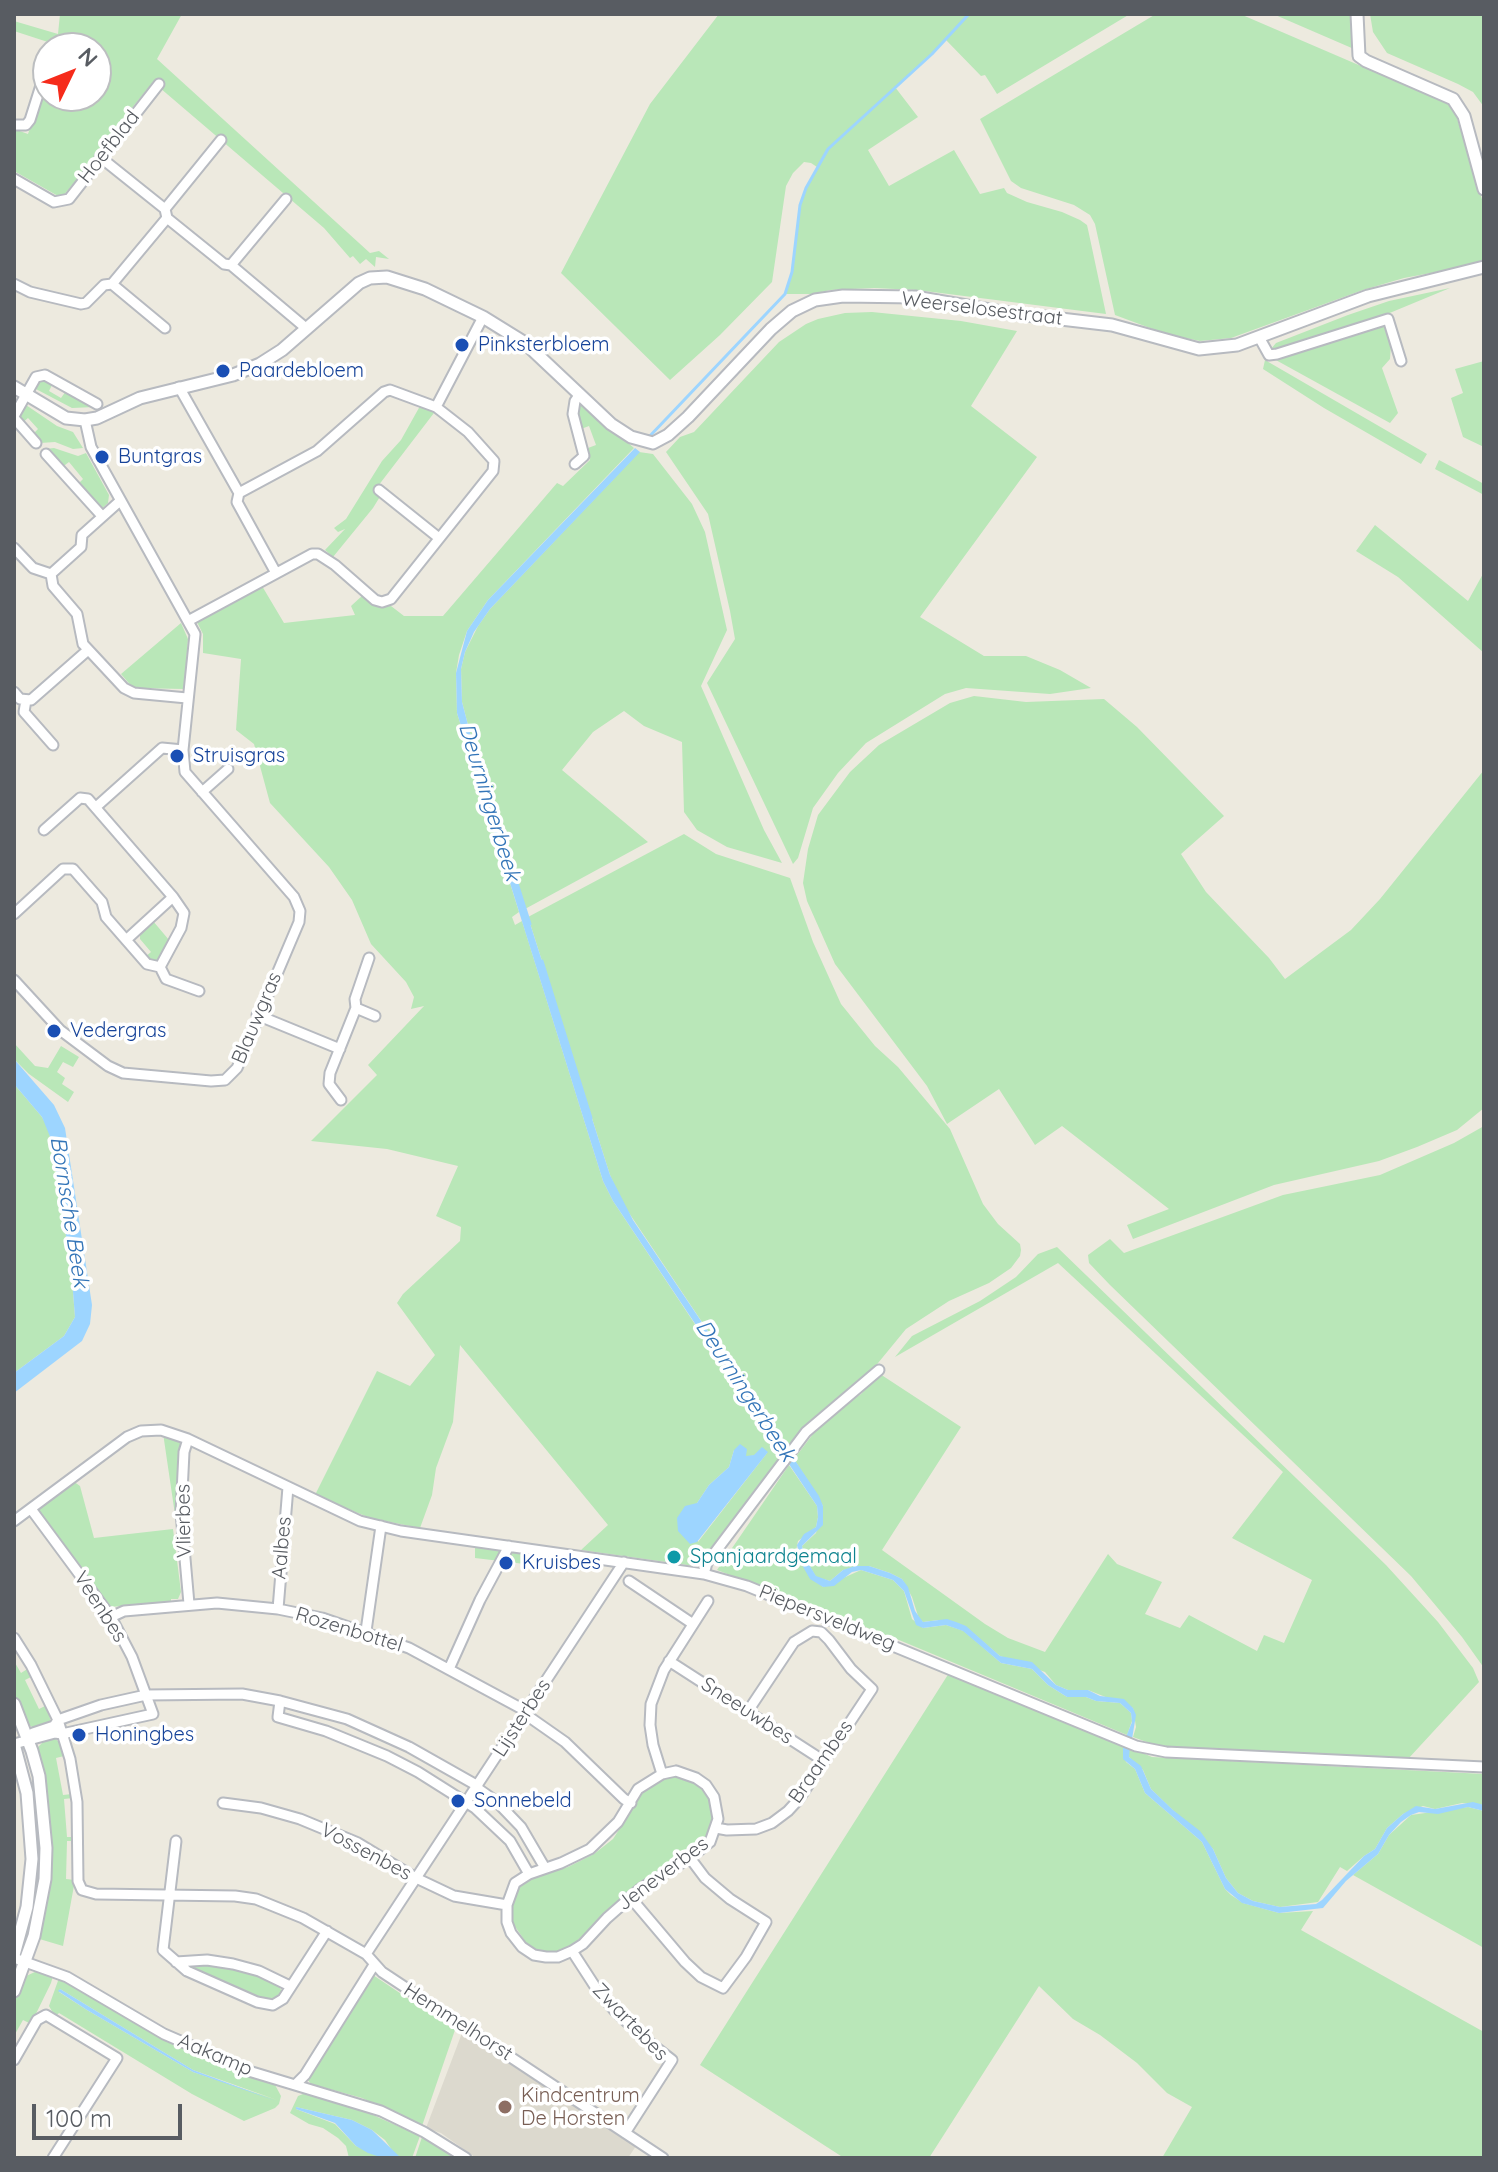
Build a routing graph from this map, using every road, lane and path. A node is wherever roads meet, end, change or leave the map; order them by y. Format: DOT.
graph roads {
  1 [pos="1357,14"];
  2 [pos="159,84"];
  3 [pos="33,112"];
  4 [pos="14,125"];
  5 [pos="221,140"];
  6 [pos="100,157"];
  7 [pos="14,179"];
  8 [pos="1484,189"];
  9 [pos="286,199"];
  10 [pos="166,214"];
  11 [pos="231,265"];
  12 [pos="1484,267"];
  13 [pos="14,284"];
  14 [pos="112,284"];
  15 [pos="483,317"];
  16 [pos="165,328"];
  17 [pos="307,329"];
  18 [pos="1259,337"];
  19 [pos="1401,361"];
  20 [pos="14,387"];
  21 [pos="179,387"];
  22 [pos="26,394"];
  23 [pos="580,394"];
  24 [pos="97,404"];
  25 [pos="436,407"];
  26 [pos="14,417"];
  27 [pos="85,420"];
  28 [pos="36,443"];
  29 [pos="46,454"];
  30 [pos="575,464"];
  31 [pos="379,490"];
  32 [pos="239,493"];
  33 [pos="120,501"];
  34 [pos="102,516"];
  35 [pos="439,538"];
  36 [pos="14,548"];
  37 [pos="276,573"];
  38 [pos="51,574"];
  39 [pos="188,621"];
  40 [pos="88,650"];
  41 [pos="14,692"];
  42 [pos="187,698"];
  43 [pos="26,700"];
  44 [pos="53,745"];
  45 [pos="183,750"];
  46 [pos="228,769"];
  47 [pos="202,792"];
  48 [pos="96,807"];
  49 [pos="44,830"];
  50 [pos="173,897"];
  51 [pos="14,914"];
  52 [pos="126,940"];
  53 [pos="369,958"];
  54 [pos="160,967"];
  55 [pos="14,980"];
  56 [pos="199,991"];
  57 [pos="356,1008"];
  58 [pos="257,1015"];
  59 [pos="375,1016"];
  60 [pos="340,1049"];
  61 [pos="341,1100"];
  62 [pos="879,1370"];
  63 [pos="188,1439"];
  64 [pos="288,1487"];
  65 [pos="31,1509"];
  66 [pos="14,1521"];
  67 [pos="381,1526"];
  68 [pos="509,1546"];
  69 [pos="624,1562"];
  70 [pos="704,1574"];
  71 [pos="629,1581"];
  72 [pos="708,1601"];
  73 [pos="189,1604"];
  74 [pos="278,1609"];
  75 [pos="111,1617"];
  76 [pos="693,1624"];
  77 [pos="366,1631"];
  78 [pos="14,1638"];
  79 [pos="669,1661"];
  80 [pos="449,1669"];
  81 [pos="146,1695"];
  82 [pos="280,1701"];
  83 [pos="14,1704"];
  84 [pos="748,1711"];
  85 [pos="526,1712"];
  86 [pos="58,1720"];
  87 [pos="62,1734"];
  88 [pos="28,1739"];
  89 [pos="14,1744"];
  90 [pos="824,1761"];
  91 [pos="1484,1767"];
  92 [pos="662,1774"];
  93 [pos="477,1787"];
  94 [pos="223,1803"];
  95 [pos="467,1803"];
  96 [pos="631,1803"];
  97 [pos="716,1828"];
  98 [pos="176,1841"];
  99 [pos="690,1858"];
  100 [pos="545,1868"];
  101 [pos="529,1874"];
  102 [pos="416,1878"];
  103 [pos="171,1893"];
  104 [pos="630,1897"];
  105 [pos="507,1905"];
  106 [pos="327,1931"];
  107 [pos="572,1951"];
  108 [pos="366,1954"];
  109 [pos="18,1958"];
  110 [pos="176,1962"];
  111 [pos="374,1965"];
  112 [pos="290,1986"];
  113 [pos="14,1991"];
  114 [pos="14,2060"];
  115 [pos="296,2084"];
  116 [pos="625,2133"];
  117 [pos="659,2157"];
  118 [pos="53,2158"];
  119 [pos="466,2158"];
  1 -- 8 [label="street"];
  2 -- 6 [label="street, Hoefblad"];
  3 -- 4 [label="street"];
  5 -- 10 [label="street"];
  6 -- 7 [label="street, Hoefblad"];
  6 -- 10 [label="street"];
  9 -- 11 [label="street"];
  10 -- 11 [label="street"];
  10 -- 14 [label="street"];
  11 -- 17 [label="street"];
  12 -- 18 [label="street, Weerselosestraat"];
  13 -- 14 [label="street"];
  14 -- 16 [label="street"];
  15 -- 17 [label="street, Weerselosestraat"];
  15 -- 23 [label="street, Weerselosestraat"];
  15 -- 25 [label="street"];
  17 -- 21 [label="street, Weerselosestraat"];
  18 -- 19 [label="street"];
  18 -- 23 [label="street, Weerselosestraat"];
  20 -- 22 [label="street"];
  21 -- 27 [label="street, Weerselosestraat"];
  21 -- 32 [label="street"];
  22 -- 24 [label="street"];
  22 -- 26 [label="street"];
  22 -- 27 [label="street"];
  23 -- 30 [label="street"];
  25 -- 32 [label="street"];
  25 -- 35 [label="street"];
  26 -- 28 [label="street"];
  27 -- 33 [label="street, Blauwgras"];
  29 -- 34 [label="street"];
  31 -- 35 [label="street"];
  32 -- 37 [label="street"];
  33 -- 34 [label="street"];
  33 -- 39 [label="street, Blauwgras"];
  34 -- 38 [label="street"];
  35 -- 37 [label="street"];
  36 -- 38 [label="street"];
  37 -- 39 [label="street"];
  38 -- 40 [label="street"];
  39 -- 42 [label="street, Blauwgras"];
  40 -- 42 [label="street"];
  40 -- 43 [label="street"];
  41 -- 43 [label="street"];
  42 -- 45 [label="street, Blauwgras"];
  43 -- 44 [label="street"];
  45 -- 47 [label="street, Blauwgras"];
  45 -- 48 [label="street"];
  46 -- 47 [label="street"];
  47 -- 58 [label="street, Blauwgras"];
  48 -- 49 [label="street"];
  48 -- 50 [label="street"];
  50 -- 52 [label="street"];
  50 -- 54 [label="street"];
  51 -- 52 [label="street"];
  52 -- 54 [label="street"];
  53 -- 57 [label="street"];
  54 -- 56 [label="street"];
  55 -- 58 [label="street, Blauwgras"];
  57 -- 59 [label="street"];
  57 -- 60 [label="street"];
  58 -- 60 [label="street"];
  60 -- 61 [label="street"];
  62 -- 70 [label="street"];
  63 -- 64 [label="street, Piepersveldweg"];
  63 -- 65 [label="street, Piepersveldweg"];
  63 -- 73 [label="street, Vlierbes"];
  64 -- 67 [label="street, Piepersveldweg"];
  64 -- 74 [label="street, Aalbes"];
  65 -- 66 [label="street, Piepersveldweg"];
  65 -- 75 [label="street, Veenbes"];
  67 -- 68 [label="street, Piepersveldweg"];
  67 -- 77 [label="street"];
  68 -- 69 [label="street, Piepersveldweg"];
  68 -- 80 [label="street"];
  69 -- 70 [label="street, Piepersveldweg"];
  69 -- 85 [label="street, Lijsterbes"];
  70 -- 91 [label="street, Piepersveldweg"];
  71 -- 76 [label="street"];
  72 -- 76 [label="street"];
  73 -- 74 [label="street, Rozenbottel"];
  73 -- 75 [label="street, Rozenbottel"];
  74 -- 77 [label="street, Rozenbottel"];
  75 -- 81 [label="street, Veenbes"];
  76 -- 79 [label="street"];
  77 -- 80 [label="street, Rozenbottel"];
  78 -- 86 [label="street"];
  79 -- 84 [label="street, Sneeuwbes"];
  79 -- 92 [label="street"];
  80 -- 85 [label="street, Rozenbottel"];
  81 -- 82 [label="street"];
  81 -- 86 [label="street"];
  81 -- 87 [label="street, Veenbes"];
  82 -- 93 [label="street"];
  82 -- 95 [label="street"];
  83 -- 88 [label="street"];
  84 -- 90 [label="street, Sneeuwbes"];
  84 -- 90 [label="street, Braambes"];
  85 -- 93 [label="street, Lijsterbes"];
  85 -- 96 [label="street, Rozenbottel"];
  86 -- 87 [label="street"];
  86 -- 88 [label="street"];
  87 -- 88 [label="street"];
  87 -- 103 [label="street"];
  88 -- 89 [label="street"];
  88 -- 109 [label="street"];
  89 -- 109 [label="street"];
  90 -- 97 [label="street, Braambes"];
  92 -- 96 [label="street"];
  92 -- 97 [label="street, Jeneverbes"];
  93 -- 95 [label="street, Lijsterbes"];
  93 -- 100 [label="street"];
  94 -- 102 [label="street, Vossenbes"];
  95 -- 101 [label="street"];
  95 -- 102 [label="street, Lijsterbes"];
  96 -- 100 [label="street"];
  97 -- 99 [label="street, Jeneverbes"];
  98 -- 103 [label="street"];
  99 -- 104 [label="street, Jeneverbes"];
  99 -- 104 [label="street"];
  100 -- 101 [label="street"];
  101 -- 105 [label="street"];
  102 -- 105 [label="street, Vossenbes"];
  102 -- 108 [label="street, Lijsterbes"];
  103 -- 106 [label="street"];
  103 -- 110 [label="street"];
  104 -- 107 [label="street, Jeneverbes"];
  105 -- 107 [label="street"];
  106 -- 108 [label="street"];
  106 -- 112 [label="street"];
  107 -- 116 [label="street, Zwartebes"];
  108 -- 111 [label="street"];
  109 -- 113 [label="street"];
  109 -- 115 [label="street, Aakamp"];
  110 -- 112 [label="street"];
  110 -- 112 [label="street"];
  111 -- 115 [label="street"];
  111 -- 116 [label="street, Hemmelhorst"];
  114 -- 118 [label="street"];
  115 -- 119 [label="street, Aakamp"];
  116 -- 117 [label="street, Hemmelhorst"];
}
